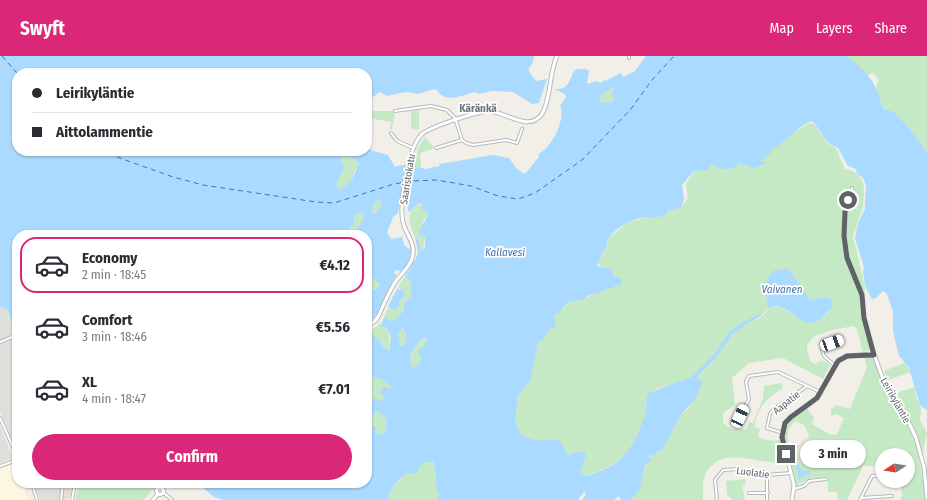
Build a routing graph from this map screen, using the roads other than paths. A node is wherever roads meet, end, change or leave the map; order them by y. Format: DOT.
graph roads {
  1 [pos="557,56"];
  2 [pos="395,111"];
  3 [pos="456,120"];
  4 [pos="522,129"];
  5 [pos="391,133"];
  6 [pos="462,140"];
  7 [pos="412,148"];
  8 [pos="436,148"];
  9 [pos="852,188"];
  10 [pos="372,323"];
  11 [pos="12,338"];
  12 [pos="840,340"];
  13 [pos="0,342"];
  14 [pos="874,355"];
  15 [pos="834,365"];
  16 [pos="807,386"];
  17 [pos="821,392"];
  18 [pos="740,416"];
  19 [pos="0,418"];
  20 [pos="782,433"];
  21 [pos="12,445"];
  22 [pos="12,462"];
  23 [pos="0,466"];
  24 [pos="792,473"];
  25 [pos="767,475"];
  26 [pos="875,476"];
  27 [pos="826,479"];
  28 [pos="33,488"];
  29 [pos="62,488"];
  30 [pos="74,488"];
  31 [pos="162,488"];
  32 [pos="794,489"];
  33 [pos="164,493"];
  34 [pos="749,493"];
  35 [pos="768,493"];
  36 [pos="158,494"];
  37 [pos="892,496"];
  38 [pos="927,498"];
  39 [pos="860,499"];
  40 [pos="37,500"];
  41 [pos="61,500"];
  42 [pos="72,500"];
  43 [pos="153,500"];
  44 [pos="172,500"];
  45 [pos="717,500"];
  46 [pos="767,500"];
  47 [pos="792,500"];
  1 -- 3 [label="main road, Saaristokatu"];
  2 -- 3 [label="street"];
  3 -- 6 [label="street"];
  3 -- 7 [label="main road, Saaristokatu"];
  4 -- 6 [label="street"];
  5 -- 7 [label="street"];
  6 -- 8 [label="street"];
  7 -- 10 [label="main road, Saaristokatu"];
  9 -- 14 [label="street, Leirikyläntie"];
  11 -- 13 [label="street"];
  12 -- 15 [label="street"];
  14 -- 15 [label="main road"];
  14 -- 38 [label="main road, Leirikyläntie"];
  15 -- 17 [label="main road"];
  16 -- 17 [label="street"];
  16 -- 18 [label="street"];
  16 -- 20 [label="street, Aapatie"];
  17 -- 20 [label="main road"];
  19 -- 21 [label="street"];
  20 -- 24 [label="main road"];
  22 -- 23 [label="street"];
  24 -- 25 [label="street, Luolatie"];
  24 -- 32 [label="main road"];
  25 -- 35 [label="street"];
  25 -- 45 [label="street, Luolatie"];
  26 -- 39 [label="street"];
  27 -- 32 [label="street"];
  28 -- 40 [label="street"];
  29 -- 41 [label="street"];
  30 -- 42 [label="street"];
  31 -- 33 [label="main road"];
  31 -- 36 [label="main road"];
  32 -- 47 [label="main road"];
  33 -- 36 [label="main road"];
  33 -- 44 [label="street"];
  34 -- 35 [label="street"];
  35 -- 46 [label="street"];
  36 -- 43 [label="main road"];
  37 -- 39 [label="street"];
}
